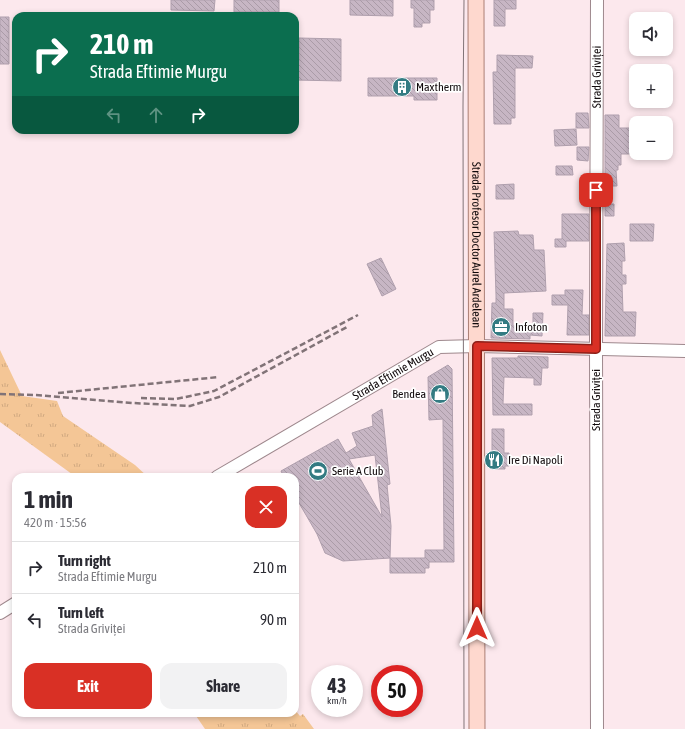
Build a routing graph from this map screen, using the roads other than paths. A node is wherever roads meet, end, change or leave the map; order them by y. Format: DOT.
graph roads {
  1 [pos="476,0"];
  2 [pos="597,0"];
  3 [pos="477,346"];
  4 [pos="596,349"];
  5 [pos="685,351"];
  6 [pos="224,473"];
  7 [pos="12,606"];
  8 [pos="0,613"];
  9 [pos="477,729"];
  10 [pos="597,729"];
  1 -- 3 [label="main road, Strada Profesor Doctor Aurel Ardelean"];
  2 -- 4 [label="street, Strada Griviței"];
  3 -- 4 [label="street, Strada Eftimie Murgu"];
  3 -- 6 [label="street, Strada Eftimie Murgu"];
  3 -- 9 [label="main road, Strada Profesor Doctor Aurel Ardelean"];
  4 -- 5 [label="street, Strada Eftimie Murgu"];
  4 -- 10 [label="street, Strada Griviței"];
  7 -- 8 [label="street"];
}
